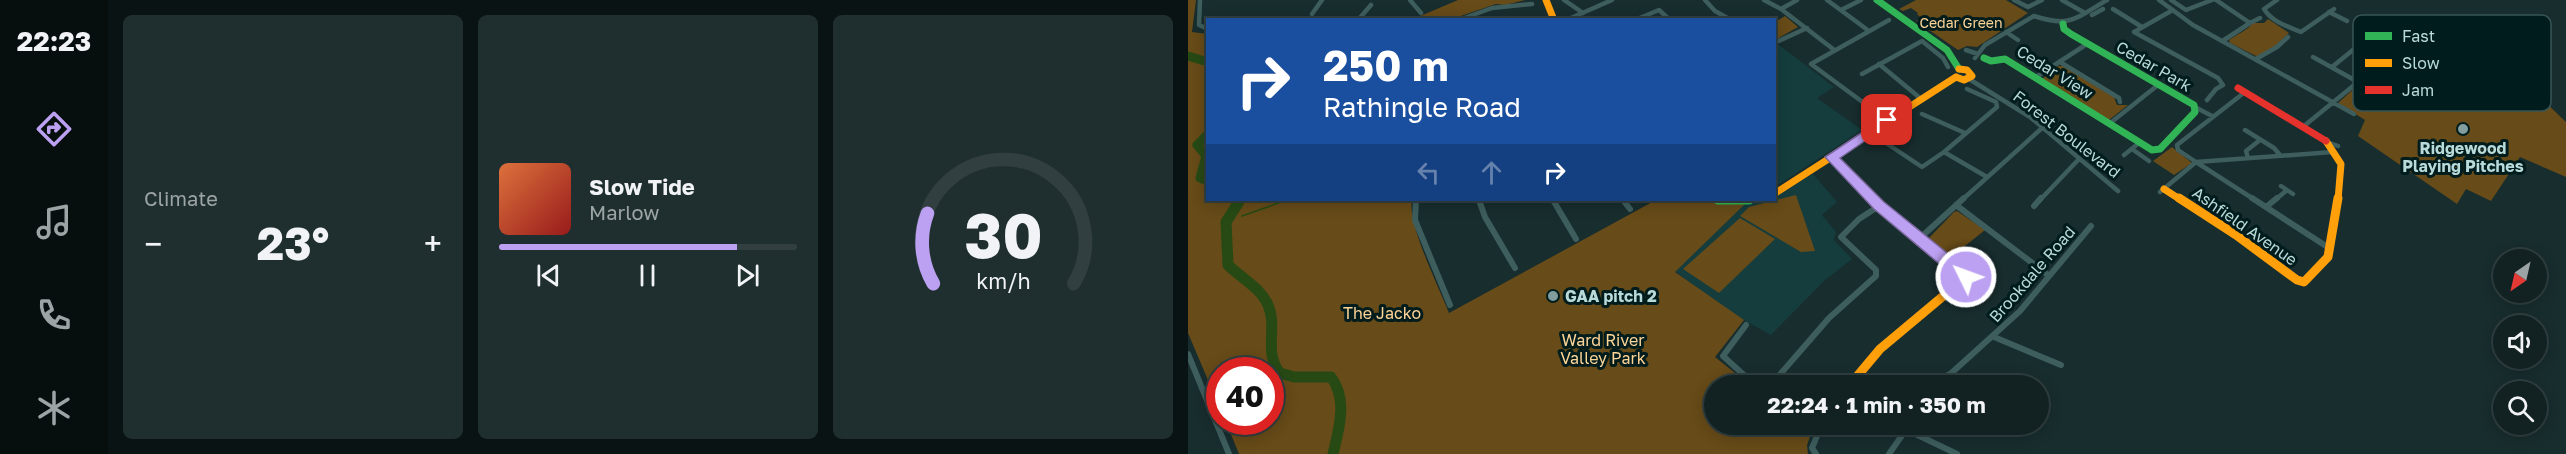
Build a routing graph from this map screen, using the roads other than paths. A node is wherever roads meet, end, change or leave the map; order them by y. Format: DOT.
graph roads {
  1 [pos="1200,0"];
  2 [pos="1322,0"];
  3 [pos="1410,0"];
  4 [pos="1546,0"];
  5 [pos="1564,0"];
  6 [pos="1612,0"];
  7 [pos="1705,0"];
  8 [pos="1764,0"];
  9 [pos="1797,0"];
  10 [pos="1827,0"];
  11 [pos="1861,0"];
  12 [pos="1877,0"];
  13 [pos="2014,0"];
  14 [pos="2042,0"];
  15 [pos="2062,0"];
  16 [pos="2107,0"];
  17 [pos="2159,0"];
  18 [pos="2171,0"];
  19 [pos="2214,0"];
  20 [pos="2277,0"];
  21 [pos="1532,4"];
  22 [pos="1371,5"];
  23 [pos="1781,9"];
  24 [pos="2091,9"];
  25 [pos="2103,9"];
  26 [pos="2113,9"];
  27 [pos="2334,9"];
  28 [pos="1841,10"];
  29 [pos="2171,11"];
  30 [pos="2097,12"];
  31 [pos="2329,12"];
  32 [pos="1421,13"];
  33 [pos="1583,13"];
  34 [pos="2085,13"];
  35 [pos="1312,14"];
  36 [pos="2092,15"];
  37 [pos="1360,18"];
  38 [pos="1464,18"];
  39 [pos="1553,18"];
  40 [pos="1571,18"];
  41 [pos="1639,18"];
  42 [pos="1668,18"];
  43 [pos="1728,18"];
  44 [pos="2260,18"];
  45 [pos="1889,20"];
  46 [pos="2347,21"];
  47 [pos="2250,23"];
  48 [pos="2063,24"];
  49 [pos="2142,27"];
  50 [pos="1206,28"];
  51 [pos="1807,28"];
  52 [pos="1869,30"];
  53 [pos="2006,32"];
  54 [pos="2288,37"];
  55 [pos="2018,40"];
  56 [pos="2224,40"];
  57 [pos="1776,43"];
  58 [pos="2087,44"];
  59 [pos="1833,49"];
  60 [pos="1966,50"];
  61 [pos="2353,50"];
  62 [pos="1979,56"];
  63 [pos="2313,57"];
  64 [pos="2256,59"];
  65 [pos="2060,62"];
  66 [pos="1879,64"];
  67 [pos="1948,67"];
  68 [pos="2332,67"];
  69 [pos="1958,73"];
  70 [pos="1862,74"];
  71 [pos="2036,77"];
  72 [pos="1969,79"];
  73 [pos="2353,79"];
  74 [pos="2158,85"];
  75 [pos="2353,86"];
  76 [pos="1967,89"];
  77 [pos="2241,90"];
  78 [pos="1920,98"];
  79 [pos="2207,100"];
  80 [pos="2120,102"];
  81 [pos="2333,103"];
  82 [pos="2195,107"];
  83 [pos="1922,114"];
  84 [pos="2354,114"];
  85 [pos="2212,116"];
  86 [pos="2319,116"];
  87 [pos="1887,120"];
  88 [pos="2109,124"];
  89 [pos="2304,126"];
  90 [pos="2042,128"];
  91 [pos="2245,130"];
  92 [pos="1965,133"];
  93 [pos="2260,140"];
  94 [pos="1883,141"];
  95 [pos="2139,144"];
  96 [pos="2132,149"];
  97 [pos="2335,149"];
  98 [pos="1944,152"];
  99 [pos="2124,155"];
  100 [pos="2280,155"];
  101 [pos="1831,157"];
  102 [pos="2248,158"];
  103 [pos="2079,159"];
  104 [pos="2149,161"];
  105 [pos="2196,162"];
  106 [pos="2225,170"];
  107 [pos="2218,176"];
  108 [pos="1987,177"];
  109 [pos="2281,186"];
  110 [pos="2162,190"];
  111 [pos="2118,191"];
  112 [pos="2286,192"];
  113 [pos="1776,193"];
  114 [pos="2294,194"];
  115 [pos="1416,201"];
  116 [pos="1479,201"];
  117 [pos="1554,201"];
  118 [pos="1624,201"];
  119 [pos="1956,205"];
  120 [pos="1879,206"];
  121 [pos="2034,206"];
  122 [pos="2266,207"];
  123 [pos="1630,209"];
  124 [pos="2091,226"];
  125 [pos="1576,238"];
  126 [pos="1920,238"];
  127 [pos="2329,248"];
  128 [pos="1515,268"];
  129 [pos="2048,275"];
  130 [pos="1450,305"];
  131 [pos="1746,325"];
  132 [pos="1994,337"];
  133 [pos="1188,354"];
  134 [pos="2061,365"];
  135 [pos="1742,375"];
  136 [pos="1780,375"];
  137 [pos="1858,375"];
  138 [pos="1948,375"];
  139 [pos="1819,435"];
  140 [pos="1902,435"];
  141 [pos="1923,435"];
  142 [pos="1814,451"];
  143 [pos="1229,454"];
  144 [pos="1889,454"];
  145 [pos="1957,454"];
  1 -- 50 [label="street"];
  2 -- 35 [label="street"];
  3 -- 32 [label="street"];
  4 -- 39 [label="street"];
  5 -- 33 [label="street"];
  6 -- 33 [label="street"];
  7 -- 43 [label="street"];
  8 -- 23 [label="street"];
  9 -- 23 [label="street"];
  10 -- 28 [label="street"];
  11 -- 28 [label="street"];
  12 -- 69 [label="street"];
  13 -- 14 [label="street"];
  15 -- 34 [label="street"];
  16 -- 24 [label="street"];
  17 -- 29 [label="street"];
  18 -- 19 [label="street"];
  19 -- 47 [label="street"];
  20 -- 31 [label="street"];
  21 -- 38 [label="street"];
  22 -- 37 [label="street"];
  23 -- 51 [label="street"];
  24 -- 30 [label="street"];
  24 -- 34 [label="street"];
  25 -- 30 [label="street"];
  26 -- 49 [label="street"];
  27 -- 31 [label="street"];
  28 -- 52 [label="street"];
  29 -- 49 [label="street"];
  29 -- 56 [label="street"];
  30 -- 36 [label="street"];
  31 -- 46 [label="street"];
  33 -- 40 [label="street"];
  34 -- 48 [label="street"];
  41 -- 42 [label="street"];
  44 -- 47 [label="street"];
  45 -- 52 [label="street"];
  47 -- 56 [label="street"];
  48 -- 53 [label="street"];
  48 -- 58 [label="street, Cedar Park"];
  49 -- 79 [label="street"];
  51 -- 57 [label="street"];
  51 -- 59 [label="street"];
  52 -- 59 [label="street"];
  53 -- 55 [label="street"];
  53 -- 62 [label="street"];
  54 -- 64 [label="street"];
  56 -- 64 [label="street"];
  58 -- 65 [label="street"];
  58 -- 74 [label="street, Cedar Park"];
  59 -- 87 [label="street"];
  60 -- 62 [label="street"];
  61 -- 68 [label="street"];
  62 -- 71 [label="street, Cedar View"];
  63 -- 68 [label="street"];
  64 -- 81 [label="street"];
  65 -- 71 [label="street"];
  65 -- 80 [label="street, Cedar View"];
  66 -- 67 [label="street"];
  66 -- 70 [label="street"];
  66 -- 78 [label="street"];
  68 -- 73 [label="street"];
  69 -- 72 [label="street"];
  69 -- 78 [label="street"];
  71 -- 88 [label="street, Cedar View"];
  72 -- 90 [label="street, Forest Boulevard"];
  74 -- 82 [label="street, Cedar Park"];
  74 -- 88 [label="street"];
  75 -- 81 [label="street"];
  76 -- 92 [label="street"];
  77 -- 85 [label="street"];
  77 -- 89 [label="street, Ashfield Avenue"];
  78 -- 87 [label="street"];
  81 -- 84 [label="street"];
  81 -- 86 [label="street"];
  82 -- 85 [label="street"];
  82 -- 95 [label="street, Cedar Park"];
  83 -- 92 [label="street"];
  85 -- 105 [label="street"];
  86 -- 89 [label="street"];
  87 -- 101 [label="street"];
  88 -- 95 [label="street, Cedar View"];
  89 -- 97 [label="street, Ashfield Avenue"];
  90 -- 103 [label="street, Forest Boulevard"];
  90 -- 108 [label="street"];
  91 -- 93 [label="street"];
  92 -- 98 [label="street"];
  93 -- 100 [label="street"];
  93 -- 102 [label="street"];
  94 -- 98 [label="street"];
  95 -- 96 [label="street"];
  96 -- 99 [label="street"];
  96 -- 104 [label="street"];
  97 -- 100 [label="street"];
  97 -- 127 [label="street, Ashfield Avenue"];
  98 -- 108 [label="street"];
  100 -- 102 [label="street"];
  101 -- 113 [label="street"];
  101 -- 120 [label="street"];
  102 -- 105 [label="street"];
  103 -- 111 [label="street, Forest Boulevard"];
  103 -- 121 [label="street"];
  105 -- 107 [label="street, Ashfield Avenue"];
  105 -- 110 [label="street, Ashfield Avenue"];
  106 -- 107 [label="street"];
  107 -- 122 [label="street, Ashfield Avenue"];
  108 -- 119 [label="street"];
  109 -- 112 [label="street"];
  110 -- 127 [label="street, Ashfield Avenue"];
  112 -- 114 [label="street"];
  112 -- 122 [label="street"];
  115 -- 130 [label="street"];
  116 -- 128 [label="street"];
  117 -- 125 [label="street"];
  118 -- 123 [label="street"];
  119 -- 126 [label="street"];
  119 -- 129 [label="street"];
  120 -- 126 [label="street"];
  120 -- 136 [label="street"];
  122 -- 127 [label="street, Ashfield Avenue"];
  124 -- 129 [label="street, Brookdale Road"];
  126 -- 137 [label="street"];
  129 -- 132 [label="street, Brookdale Road"];
  131 -- 135 [label="street"];
  132 -- 134 [label="street"];
  132 -- 138 [label="street, Brookdale Road"];
  133 -- 143 [label="street"];
  139 -- 142 [label="street"];
  140 -- 144 [label="street"];
  141 -- 145 [label="street"];
}
